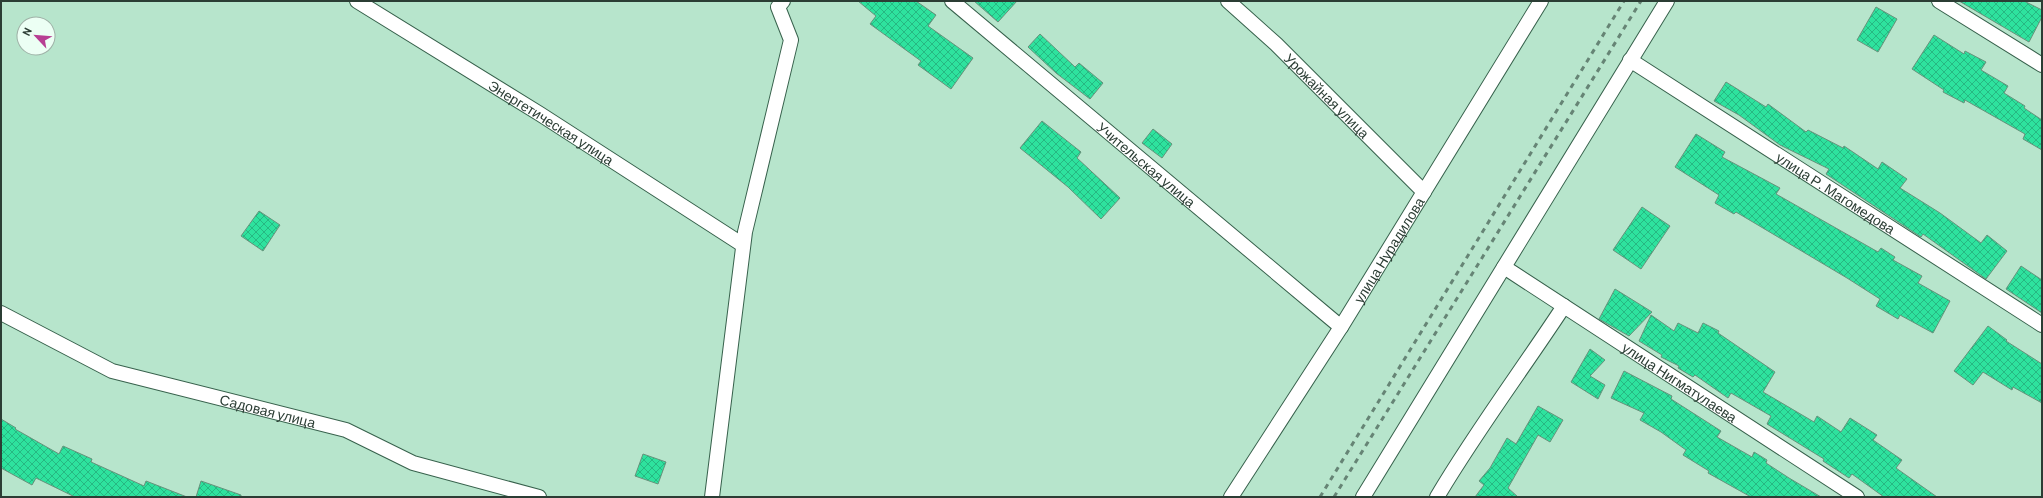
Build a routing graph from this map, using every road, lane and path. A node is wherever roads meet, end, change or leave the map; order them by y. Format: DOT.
graph roads {
  1 [pos="357,1"];
  2 [pos="783,1"];
  3 [pos="952,1"];
  4 [pos="1228,1"];
  5 [pos="1667,1"];
  6 [pos="1938,1"];
  7 [pos="1536,3"];
  8 [pos="1630,60"];
  9 [pos="2042,65"];
  10 [pos="1424,192"];
  11 [pos="743,245"];
  12 [pos="1504,267"];
  13 [pos="1564,306"];
  14 [pos="1,313"];
  15 [pos="2042,325"];
  16 [pos="1341,327"];
  17 [pos="539,497"];
  18 [pos="712,497"];
  19 [pos="1231,497"];
  20 [pos="1363,497"];
  21 [pos="1437,497"];
  22 [pos="1857,497"];
  1 -- 11 [label="street, Энергетическая улица"];
  2 -- 11 [label="street"];
  3 -- 16 [label="street, Учительская улица"];
  4 -- 10 [label="street, Урожайная улица"];
  5 -- 8 [label="street"];
  6 -- 9 [label="street"];
  7 -- 10 [label="street, улица Нурадилова"];
  8 -- 12 [label="street"];
  8 -- 15 [label="street, улица Р. Магомедова"];
  10 -- 16 [label="street, улица Нурадилова"];
  11 -- 18 [label="street"];
  12 -- 13 [label="street, улица Нигматулаева"];
  12 -- 20 [label="street"];
  13 -- 21 [label="street"];
  13 -- 22 [label="street, улица Нигматулаева"];
  14 -- 17 [label="street, Садовая улица"];
  16 -- 19 [label="street, улица Нурадилова"];
}
